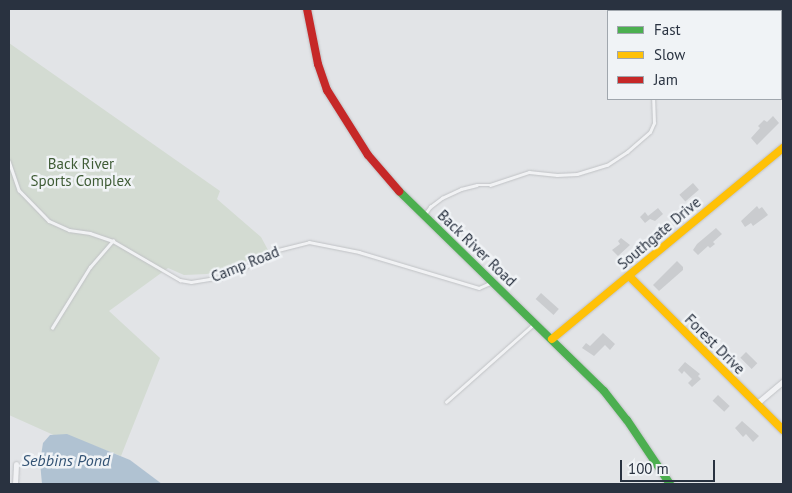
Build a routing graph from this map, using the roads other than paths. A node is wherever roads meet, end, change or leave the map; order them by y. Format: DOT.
graph roads {
  1 [pos="307,9"];
  2 [pos="653,100"];
  3 [pos="783,148"];
  4 [pos="9,161"];
  5 [pos="10,170"];
  6 [pos="424,216"];
  7 [pos="113,241"];
  8 [pos="630,276"];
  9 [pos="492,282"];
  10 [pos="535,323"];
  11 [pos="52,328"];
  12 [pos="552,339"];
  13 [pos="783,381"];
  14 [pos="446,402"];
  15 [pos="756,404"];
  16 [pos="783,430"];
  17 [pos="16,464"];
  18 [pos="15,484"];
  19 [pos="670,484"];
  1 -- 6 [label="street, Back River Road"];
  2 -- 6 [label="lane"];
  3 -- 8 [label="street, Southgate Drive"];
  4 -- 5 [label="lane, Camp Road"];
  5 -- 7 [label="lane, Camp Road"];
  6 -- 9 [label="street, Back River Road"];
  7 -- 9 [label="lane, Camp Road"];
  7 -- 11 [label="lane"];
  8 -- 12 [label="street, Southgate Drive"];
  8 -- 15 [label="street, Forest Drive"];
  9 -- 10 [label="street, Back River Road"];
  10 -- 12 [label="street, Back River Road"];
  10 -- 14 [label="lane"];
  12 -- 19 [label="street, Back River Road"];
  13 -- 15 [label="street"];
  15 -- 16 [label="street, Forest Drive"];
  17 -- 18 [label="street"];
}
